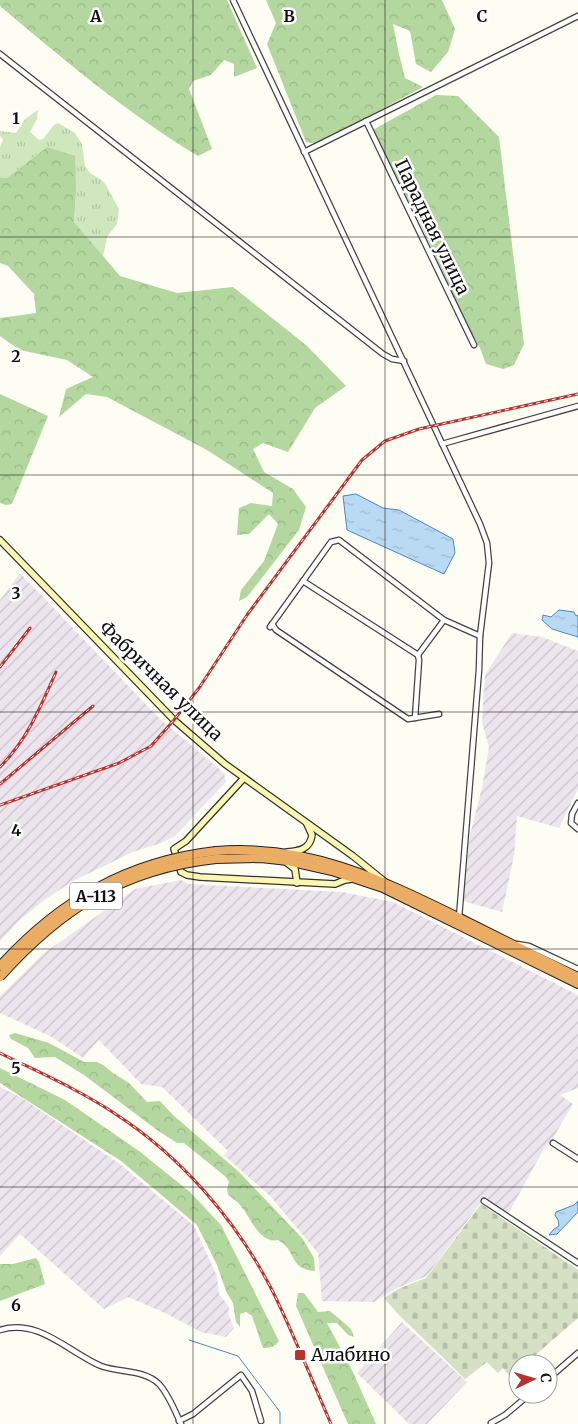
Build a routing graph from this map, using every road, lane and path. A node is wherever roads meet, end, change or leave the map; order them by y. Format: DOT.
graph roads {
  1 [pos="233,0"];
  2 [pos="578,16"];
  3 [pos="0,54"];
  4 [pos="366,121"];
  5 [pos="304,152"];
  6 [pos="474,346"];
  7 [pos="404,361"];
  8 [pos="578,406"];
  9 [pos="442,444"];
  10 [pos="0,540"];
  11 [pos="303,580"];
  12 [pos="444,620"];
  13 [pos="480,636"];
  14 [pos="418,655"];
  15 [pos="439,714"];
  16 [pos="415,718"];
  17 [pos="244,778"];
  18 [pos="578,804"];
  19 [pos="304,820"];
  20 [pos="578,829"];
  21 [pos="216,855"];
  22 [pos="280,856"];
  23 [pos="359,880"];
  24 [pos="297,882"];
  25 [pos="385,882"];
  26 [pos="459,918"];
  27 [pos="505,941"];
  28 [pos="0,966"];
  29 [pos="578,969"];
  30 [pos="578,977"];
  31 [pos="0,978"];
  32 [pos="578,984"];
  33 [pos="553,1143"];
  34 [pos="578,1159"];
  35 [pos="484,1201"];
  36 [pos="578,1264"];
  37 [pos="0,1330"];
  38 [pos="578,1353"];
  39 [pos="558,1370"];
  40 [pos="518,1404"];
  41 [pos="261,1421"];
  42 [pos="180,1422"];
  43 [pos="491,1424"];
  1 -- 5 [label="street"];
  2 -- 4 [label="street"];
  3 -- 7 [label="street"];
  4 -- 5 [label="street"];
  4 -- 6 [label="street, Парадная улица"];
  5 -- 7 [label="street"];
  7 -- 9 [label="street"];
  8 -- 9 [label="street"];
  9 -- 13 [label="street"];
  10 -- 17 [label="street, Фабричная улица"];
  11 -- 12 [label="street"];
  11 -- 14 [label="street"];
  11 -- 16 [label="street"];
  12 -- 13 [label="street"];
  12 -- 14 [label="street"];
  13 -- 26 [label="street"];
  14 -- 16 [label="street"];
  15 -- 16 [label="street"];
  17 -- 19 [label="street, Фабричная улица"];
  17 -- 24 [label="street"];
  18 -- 20 [label="street"];
  19 -- 22 [label="street"];
  19 -- 25 [label="street, Фабричная улица"];
  21 -- 22 [label="highway, А-113"];
  21 -- 28 [label="highway, А-113, bridge"];
  21 -- 31 [label="highway, А-113, bridge"];
  22 -- 23 [label="highway, А-113"];
  22 -- 24 [label="street"];
  22 -- 25 [label="highway, А-113"];
  23 -- 24 [label="street"];
  23 -- 32 [label="highway, А-113"];
  25 -- 26 [label="highway, А-113"];
  26 -- 27 [label="highway, А-113"];
  27 -- 29 [label="street"];
  27 -- 30 [label="highway, А-113"];
  33 -- 34 [label="street"];
  35 -- 36 [label="street"];
  37 -- 42 [label="street"];
  38 -- 39 [label="street"];
  40 -- 43 [label="street"];
  41 -- 42 [label="street"];
}
